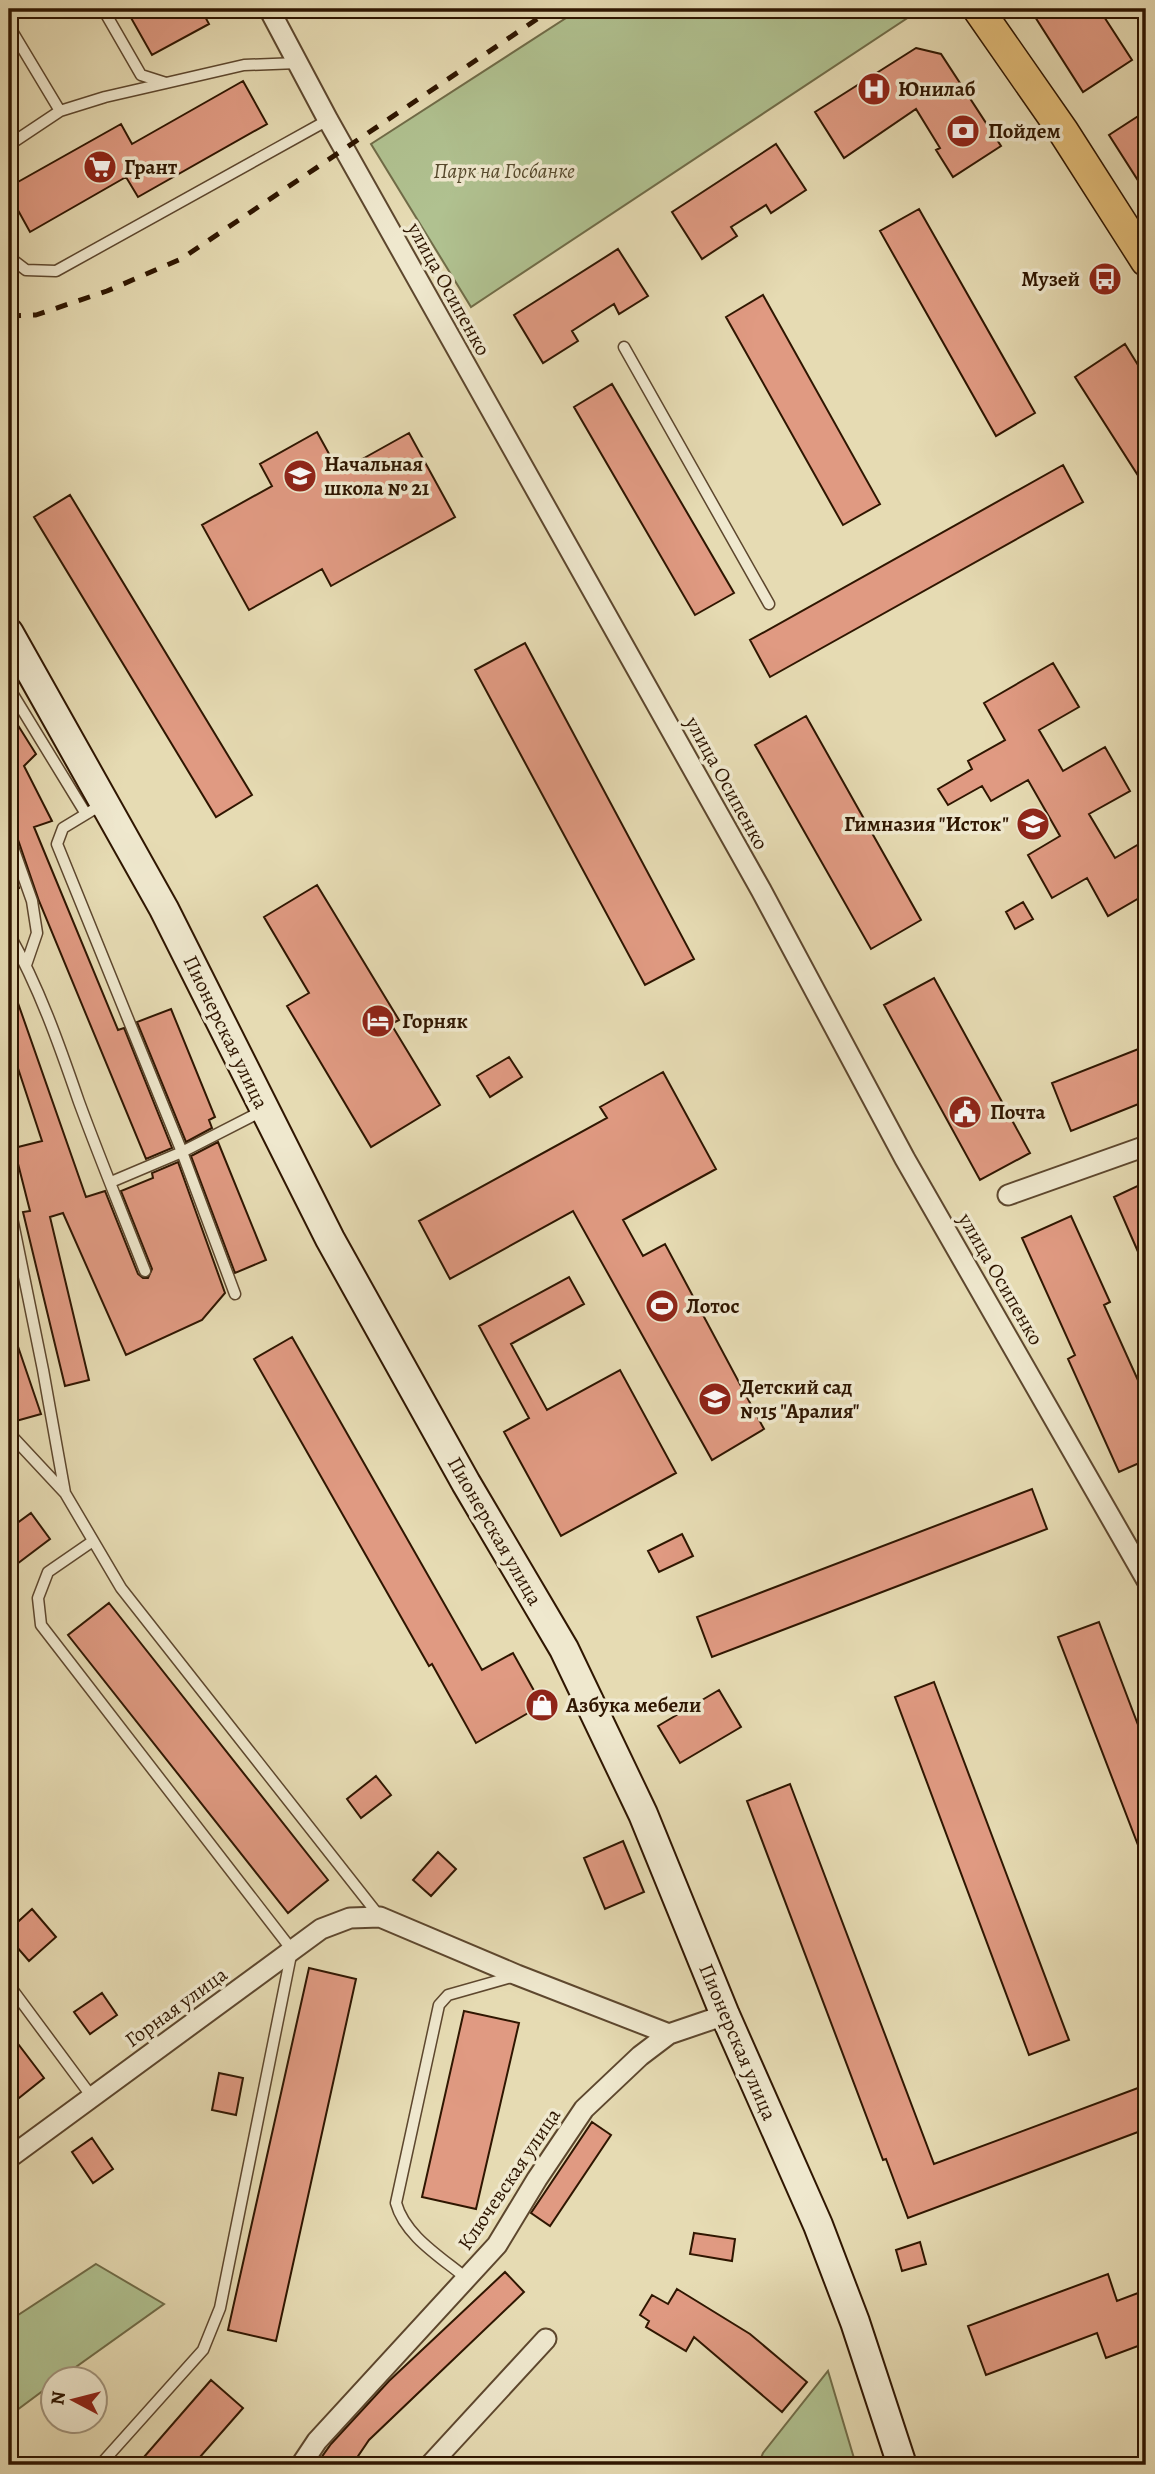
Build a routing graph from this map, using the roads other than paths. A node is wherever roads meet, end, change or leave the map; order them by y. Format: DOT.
graph roads {
  1 [pos="103,9"];
  2 [pos="269,9"];
  3 [pos="978,9"];
  4 [pos="9,26"];
  5 [pos="298,63"];
  6 [pos="166,83"];
  7 [pos="61,111"];
  8 [pos="328,120"];
  9 [pos="9,145"];
  10 [pos="9,257"];
  11 [pos="1146,261"];
  12 [pos="624,347"];
  13 [pos="769,604"];
  14 [pos="9,633"];
  15 [pos="9,688"];
  16 [pos="95,808"];
  17 [pos="9,836"];
  18 [pos="9,934"];
  19 [pos="26,965"];
  20 [pos="264,1110"];
  21 [pos="1146,1146"];
  22 [pos="182,1152"];
  23 [pos="111,1182"];
  24 [pos="1008,1195"];
  25 [pos="9,1203"];
  26 [pos="145,1271"];
  27 [pos="235,1294"];
  28 [pos="9,1433"];
  29 [pos="65,1493"];
  30 [pos="93,1541"];
  31 [pos="1146,1579"];
  32 [pos="380,1917"];
  33 [pos="292,1950"];
  34 [pos="517,1975"];
  35 [pos="9,1985"];
  36 [pos="725,2015"];
  37 [pos="669,2034"];
  38 [pos="92,2097"];
  39 [pos="9,2158"];
  40 [pos="466,2278"];
  41 [pos="546,2339"];
  42 [pos="100,2465"];
  43 [pos="302,2465"];
  44 [pos="430,2465"];
  45 [pos="902,2465"];
  1 -- 6 [label="lane"];
  2 -- 5 [label="street, улица Осипенко"];
  3 -- 11 [label="main road"];
  4 -- 7 [label="lane"];
  5 -- 6 [label="lane"];
  5 -- 8 [label="street, улица Осипенко"];
  6 -- 7 [label="lane"];
  7 -- 9 [label="lane"];
  8 -- 10 [label="lane"];
  8 -- 31 [label="street, улица Осипенко"];
  12 -- 13 [label="lane"];
  14 -- 16 [label="main road, Пионерская улица"];
  15 -- 16 [label="lane"];
  16 -- 20 [label="main road, Пионерская улица"];
  16 -- 22 [label="lane"];
  17 -- 19 [label="lane"];
  18 -- 19 [label="lane"];
  19 -- 23 [label="lane"];
  20 -- 22 [label="lane"];
  20 -- 36 [label="main road, Пионерская улица"];
  21 -- 24 [label="street"];
  22 -- 23 [label="lane"];
  22 -- 27 [label="lane"];
  23 -- 26 [label="lane"];
  25 -- 29 [label="lane"];
  28 -- 29 [label="lane"];
  29 -- 30 [label="lane"];
  30 -- 32 [label="lane"];
  30 -- 33 [label="lane"];
  32 -- 33 [label="street, Горная улица"];
  32 -- 34 [label="street"];
  33 -- 38 [label="street, Горная улица"];
  33 -- 42 [label="lane"];
  34 -- 37 [label="street"];
  34 -- 40 [label="lane"];
  35 -- 38 [label="lane"];
  36 -- 37 [label="street, Ключевская улица"];
  36 -- 45 [label="main road, Пионерская улица"];
  37 -- 40 [label="street, Ключевская улица"];
  38 -- 39 [label="street, Горная улица"];
  40 -- 43 [label="street, Ключевская улица"];
  41 -- 44 [label="street"];
}
